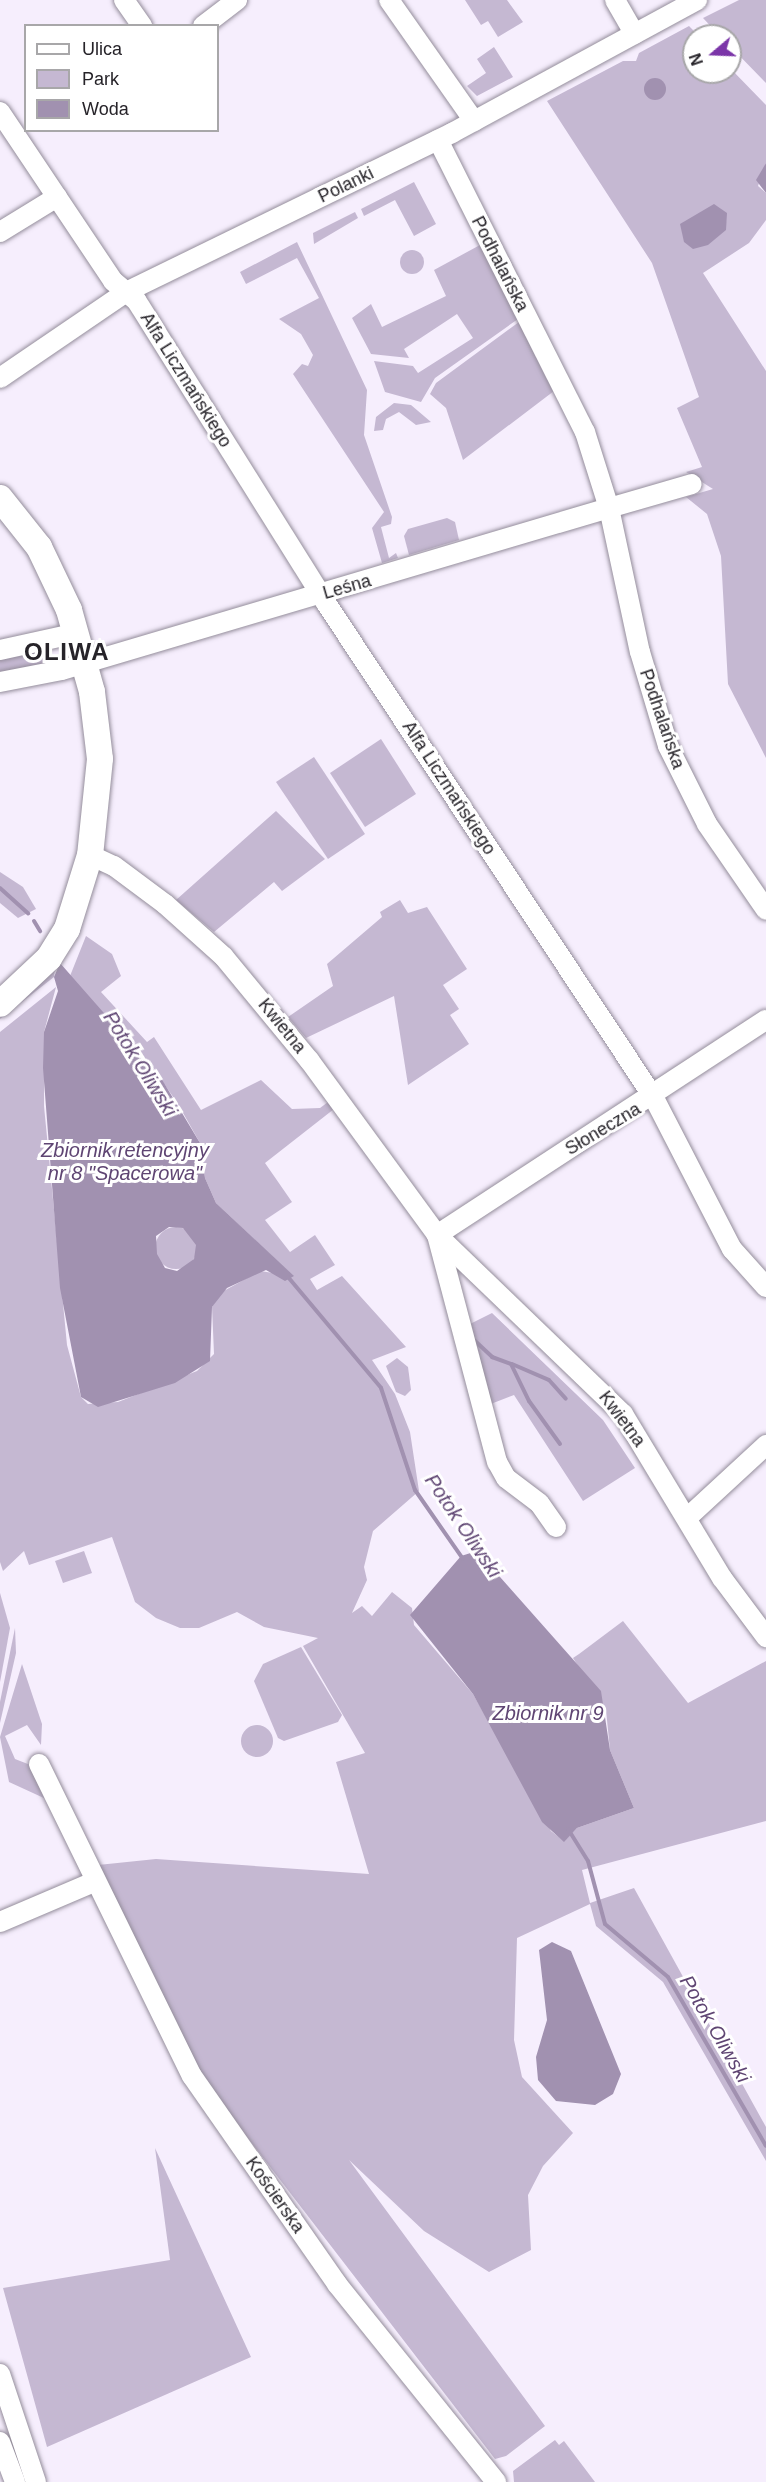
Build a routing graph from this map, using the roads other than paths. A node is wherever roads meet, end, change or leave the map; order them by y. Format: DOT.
graph roads {
  1 [pos="124,0"];
  2 [pos="237,0"];
  3 [pos="388,0"];
  4 [pos="615,0"];
  5 [pos="697,0"];
  6 [pos="141,24"];
  7 [pos="206,24"];
  8 [pos="635,34"];
  9 [pos="0,112"];
  10 [pos="474,122"];
  11 [pos="438,141"];
  12 [pos="57,197"];
  13 [pos="0,232"];
  14 [pos="126,292"];
  15 [pos="0,378"];
  16 [pos="692,484"];
  17 [pos="0,498"];
  18 [pos="609,508"];
  19 [pos="321,594"];
  20 [pos="77,633"];
  21 [pos="0,650"];
  22 [pos="85,663"];
  23 [pos="0,682"];
  24 [pos="90,855"];
  25 [pos="766,910"];
  26 [pos="0,1004"];
  27 [pos="766,1020"];
  28 [pos="654,1098"];
  29 [pos="437,1235"];
  30 [pos="766,1287"];
  31 [pos="766,1445"];
  32 [pos="687,1518"];
  33 [pos="556,1527"];
  34 [pos="766,1637"];
  35 [pos="39,1764"];
  36 [pos="94,1882"];
  37 [pos="0,1922"];
  38 [pos="0,2374"];
  39 [pos="0,2442"];
  40 [pos="15,2482"];
  41 [pos="36,2482"];
  42 [pos="496,2482"];
  1 -- 6 [label="street"];
  2 -- 7 [label="street"];
  3 -- 10 [label="street"];
  4 -- 8 [label="street"];
  5 -- 8 [label="street, Polanki"];
  8 -- 10 [label="street, Polanki"];
  9 -- 12 [label="street, Alfa Liczmańskiego"];
  10 -- 11 [label="street, Polanki"];
  11 -- 14 [label="street, Polanki"];
  11 -- 18 [label="street, Podhalańska"];
  12 -- 13 [label="street"];
  12 -- 14 [label="street, Alfa Liczmańskiego"];
  14 -- 15 [label="street, Polanki"];
  14 -- 19 [label="street, Alfa Liczmańskiego"];
  16 -- 18 [label="street, Leśna"];
  17 -- 20 [label="main road"];
  18 -- 19 [label="street, Leśna"];
  18 -- 25 [label="street, Podhalańska"];
  19 -- 22 [label="street, Leśna"];
  19 -- 28 [label="street, Alfa Liczmańskiego"];
  20 -- 21 [label="street"];
  20 -- 22 [label="main road"];
  22 -- 23 [label="street, Leśna"];
  22 -- 24 [label="main road"];
  24 -- 26 [label="main road"];
  24 -- 29 [label="street, Kwietna"];
  27 -- 28 [label="street, Słoneczna"];
  28 -- 29 [label="street, Słoneczna"];
  28 -- 30 [label="street, Alfa Liczmańskiego"];
  29 -- 32 [label="street, Kwietna"];
  29 -- 33 [label="street, Kwietna"];
  31 -- 32 [label="street"];
  32 -- 34 [label="street, Kwietna"];
  35 -- 36 [label="street, Kościerska"];
  36 -- 37 [label="street"];
  36 -- 42 [label="street, Kościerska"];
  38 -- 41 [label="street"];
  39 -- 40 [label="street"];
}
